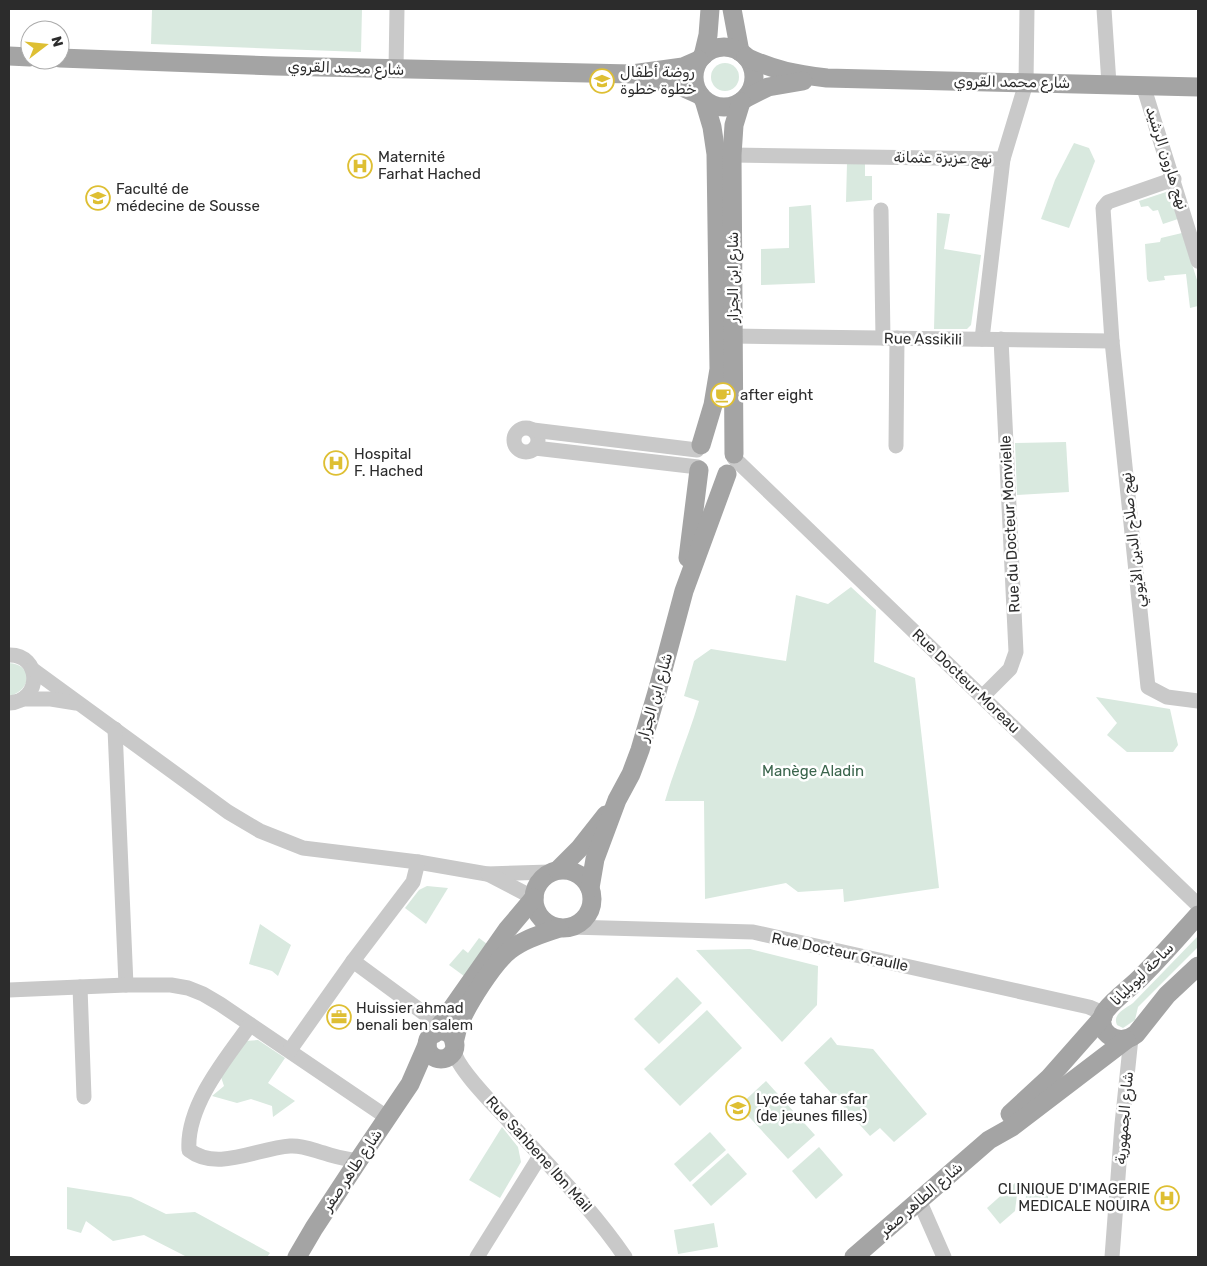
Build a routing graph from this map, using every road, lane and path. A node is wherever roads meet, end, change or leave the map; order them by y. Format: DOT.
graph roads {
  1 [pos="397,9"];
  2 [pos="710,9"];
  3 [pos="732,9"];
  4 [pos="1027,9"];
  5 [pos="1104,9"];
  6 [pos="743,54"];
  7 [pos="70,58"];
  8 [pos="701,58"];
  9 [pos="396,69"];
  10 [pos="632,74"];
  11 [pos="827,78"];
  12 [pos="1026,83"];
  13 [pos="1108,84"];
  14 [pos="1143,85"];
  15 [pos="1198,86"];
  16 [pos="702,98"];
  17 [pos="744,100"];
  18 [pos="732,155"];
  19 [pos="1002,159"];
  20 [pos="1174,179"];
  21 [pos="881,210"];
  22 [pos="1198,261"];
  23 [pos="733,336"];
  24 [pos="890,338"];
  25 [pos="982,339"];
  26 [pos="1001,339"];
  27 [pos="1112,341"];
  28 [pos="533,430"];
  29 [pos="896,446"];
  30 [pos="535,448"];
  31 [pos="699,458"];
  32 [pos="731,462"];
  33 [pos="684,591"];
  34 [pos="10,654"];
  35 [pos="32,670"];
  36 [pos="982,696"];
  37 [pos="1198,701"];
  38 [pos="13,703"];
  39 [pos="81,704"];
  40 [pos="115,729"];
  41 [pos="617,800"];
  42 [pos="418,862"];
  43 [pos="554,871"];
  44 [pos="487,874"];
  45 [pos="590,888"];
  46 [pos="534,898"];
  47 [pos="1198,905"];
  48 [pos="1198,915"];
  49 [pos="564,928"];
  50 [pos="353,961"];
  51 [pos="1194,970"];
  52 [pos="126,985"];
  53 [pos="80,987"];
  54 [pos="9,990"];
  55 [pos="1103,1016"];
  56 [pos="250,1025"];
  57 [pos="434,1034"];
  58 [pos="1128,1039"];
  59 [pos="290,1050"];
  60 [pos="450,1051"];
  61 [pos="410,1084"];
  62 [pos="84,1096"];
  63 [pos="388,1118"];
  64 [pos="989,1140"];
  65 [pos="540,1156"];
  66 [pos="358,1161"];
  67 [pos="920,1200"];
  68 [pos="297,1257"];
  69 [pos="478,1257"];
  70 [pos="626,1257"];
  71 [pos="854,1257"];
  72 [pos="944,1257"];
  73 [pos="1112,1257"];
  1 -- 9 [label="street"];
  2 -- 8 [label="main road"];
  3 -- 6 [label="main road"];
  4 -- 12 [label="street"];
  5 -- 13 [label="street"];
  6 -- 8 [label="main road, شارع محمد القروي"];
  6 -- 11 [label="main road, شارع محمد القروي"];
  6 -- 17 [label="main road"];
  7 -- 9 [label="main road, شارع محمد القروي"];
  8 -- 10 [label="main road, شارع محمد القروي"];
  8 -- 16 [label="main road"];
  9 -- 10 [label="main road, شارع محمد القروي"];
  10 -- 16 [label="main road, شارع محمد القروي"];
  11 -- 12 [label="main road, شارع محمد القروي"];
  11 -- 17 [label="main road, شارع محمد القروي"];
  12 -- 13 [label="main road, شارع محمد القروي"];
  12 -- 19 [label="street"];
  13 -- 14 [label="main road, شارع محمد القروي"];
  14 -- 15 [label="main road, شارع محمد القروي"];
  14 -- 20 [label="street, نهج هارون الرشيد"];
  16 -- 17 [label="main road, شارع محمد القروي"];
  16 -- 31 [label="main road, شارع ابن الجزار"];
  17 -- 18 [label="main road, شارع ابن الجزار"];
  18 -- 19 [label="street, نهج عزيزة عثمانة"];
  18 -- 23 [label="main road, شارع ابن الجزار"];
  19 -- 25 [label="street, نهج عزيزة عثمانة"];
  20 -- 22 [label="street, نهج هارون الرشيد"];
  20 -- 27 [label="street"];
  21 -- 24 [label="street"];
  23 -- 24 [label="street, Rue Assikili"];
  23 -- 32 [label="main road, شارع ابن الجزار"];
  24 -- 25 [label="street, Rue Assikili"];
  24 -- 29 [label="street"];
  25 -- 26 [label="street, Rue Assikili"];
  26 -- 27 [label="street, Rue Assikili"];
  26 -- 36 [label="street, Rue du Docteur Monvielle"];
  27 -- 37 [label="street, نهج صلاح الدين الأيوبي"];
  28 -- 30 [label="street"];
  28 -- 30 [label="street"];
  28 -- 31 [label="street"];
  30 -- 31 [label="street"];
  31 -- 32 [label="main road"];
  31 -- 32 [label="main road"];
  31 -- 33 [label="main road, شارع ابن الجزار"];
  32 -- 33 [label="main road, شارع ابن الجزار"];
  32 -- 36 [label="street, Rue Docteur Moreau"];
  33 -- 41 [label="main road, شارع ابن الجزار"];
  34 -- 35 [label="street"];
  35 -- 38 [label="street"];
  35 -- 39 [label="street"];
  36 -- 47 [label="street, Rue Docteur Moreau"];
  38 -- 39 [label="street"];
  39 -- 40 [label="street"];
  40 -- 42 [label="street"];
  40 -- 52 [label="street"];
  41 -- 43 [label="main road, شارع ابن الجزار"];
  41 -- 45 [label="main road, شارع ابن الجزار"];
  42 -- 44 [label="street"];
  42 -- 50 [label="street"];
  43 -- 44 [label="street"];
  43 -- 45 [label="main road"];
  43 -- 46 [label="main road"];
  44 -- 46 [label="street"];
  45 -- 49 [label="main road"];
  46 -- 49 [label="main road"];
  46 -- 57 [label="main road, شارع طاهر صفر"];
  48 -- 55 [label="main road, ساحة ليوبليانا"];
  49 -- 55 [label="street, Rue Docteur Graulle"];
  49 -- 60 [label="main road"];
  50 -- 57 [label="street"];
  50 -- 59 [label="street"];
  51 -- 58 [label="main road"];
  52 -- 53 [label="street"];
  52 -- 56 [label="street"];
  53 -- 54 [label="street"];
  53 -- 62 [label="street"];
  55 -- 58 [label="main road, ساحة ليوبليانا"];
  55 -- 64 [label="main road, شارع الطاهر صفر"];
  56 -- 59 [label="street"];
  56 -- 66 [label="street"];
  57 -- 60 [label="main road"];
  57 -- 61 [label="main road, شارع طاهر صفر"];
  58 -- 64 [label="main road, شارع الطاهر صفر"];
  58 -- 73 [label="street, شارع الجمهورية"];
  59 -- 63 [label="street"];
  60 -- 61 [label="main road, شارع طاهر صفر"];
  60 -- 65 [label="street, Rue Sahbene Ibn Mail"];
  61 -- 63 [label="main road, شارع طاهر صفر"];
  63 -- 66 [label="main road, شارع طاهر صفر"];
  64 -- 67 [label="main road, شارع الطاهر صفر"];
  65 -- 69 [label="street"];
  65 -- 70 [label="street, Rue Sahbene Ibn Mail"];
  66 -- 68 [label="main road, شارع طاهر صفر"];
  67 -- 71 [label="main road, شارع الطاهر صفر"];
  67 -- 72 [label="street"];
}
